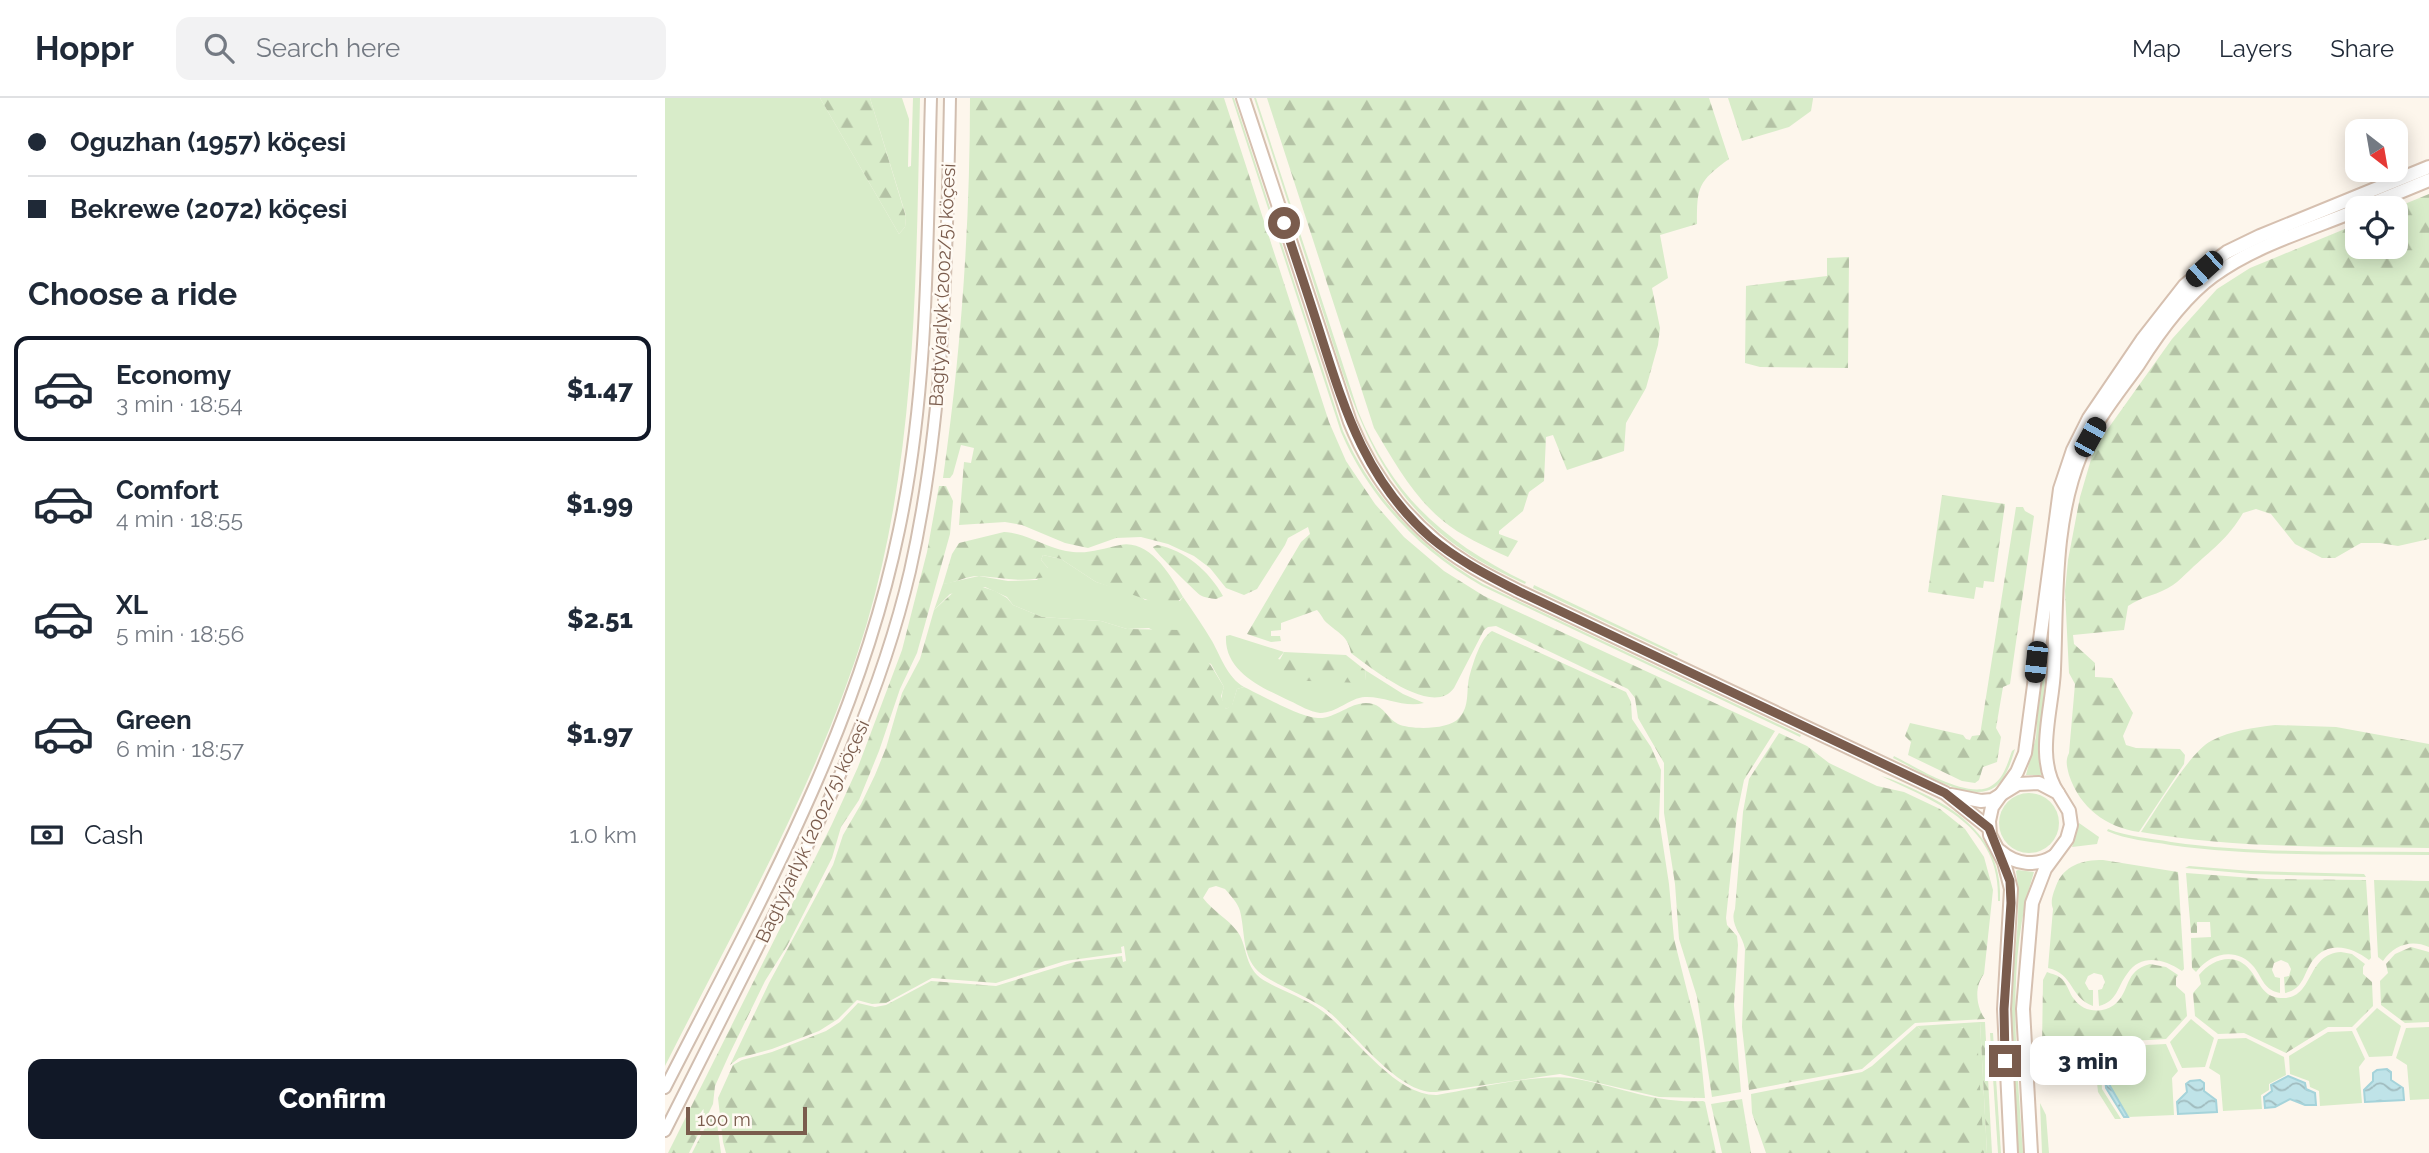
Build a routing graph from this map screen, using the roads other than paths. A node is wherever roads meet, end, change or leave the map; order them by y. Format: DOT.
graph roads {
  1 [pos="931,98"];
  2 [pos="950,98"];
  3 [pos="1244,98"];
  4 [pos="2429,167"];
  5 [pos="2429,180"];
  6 [pos="2390,196"];
  7 [pos="2345,215"];
  8 [pos="2005,790"];
  9 [pos="1945,793"];
  10 [pos="2058,793"];
  11 [pos="1989,828"];
  12 [pos="1997,847"];
  13 [pos="2054,856"];
  14 [pos="665,1088"];
  15 [pos="665,1130"];
  16 [pos="2011,1153"];
  17 [pos="2031,1153"];
  1 -- 14 [label="street, Bagtyýarlyk (2002/5) köçesi"];
  2 -- 15 [label="street, Bagtyýarlyk (2002/5) köçesi"];
  3 -- 9 [label="main road"];
  4 -- 8 [label="main road"];
  5 -- 6 [label="main road"];
  7 -- 10 [label="main road"];
  8 -- 9 [label="main road"];
  8 -- 10 [label="main road"];
  8 -- 11 [label="main road"];
  9 -- 11 [label="main road"];
  10 -- 13 [label="main road"];
  11 -- 12 [label="main road"];
  12 -- 13 [label="main road"];
  12 -- 16 [label="main road"];
  13 -- 17 [label="main road"];
}
